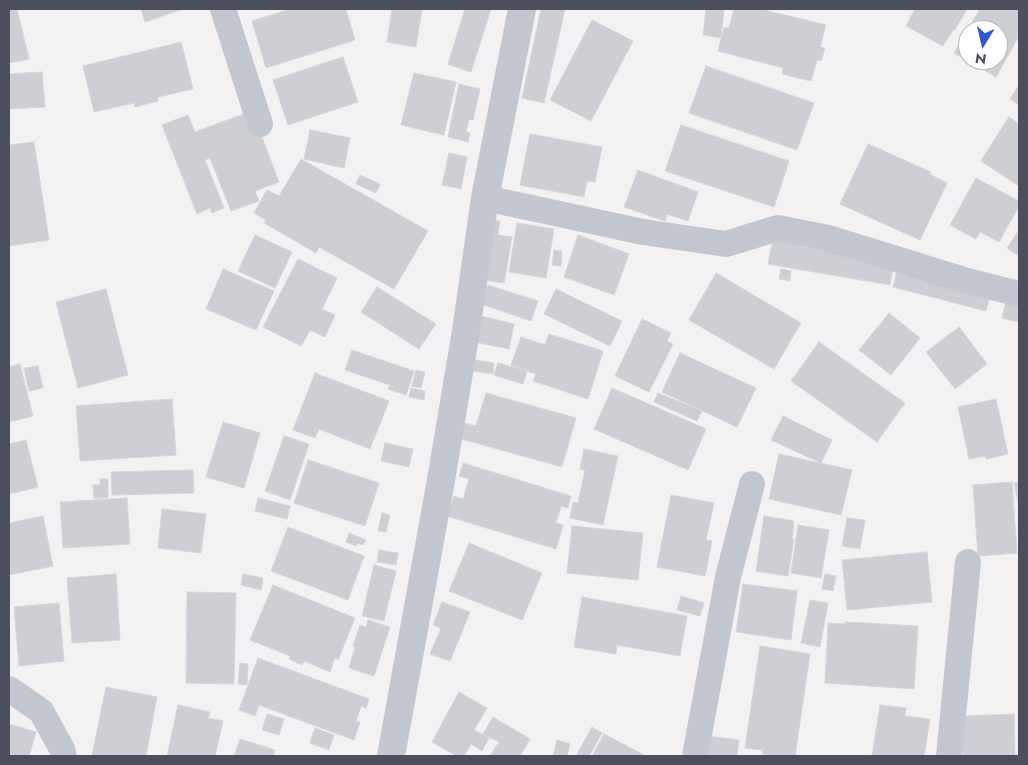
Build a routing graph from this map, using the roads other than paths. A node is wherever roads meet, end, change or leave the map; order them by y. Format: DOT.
graph roads {
  1 [pos="223,9"];
  2 [pos="522,9"];
  3 [pos="260,124"];
  4 [pos="485,198"];
  5 [pos="1019,294"];
  6 [pos="752,484"];
  7 [pos="968,562"];
  8 [pos="9,689"];
  9 [pos="64,756"];
  10 [pos="392,756"];
  11 [pos="694,756"];
  12 [pos="950,756"];
  1 -- 3 [label="street"];
  2 -- 4 [label="street"];
  4 -- 5 [label="street"];
  4 -- 10 [label="street"];
  6 -- 11 [label="street"];
  7 -- 12 [label="street"];
  8 -- 9 [label="street"];
}
